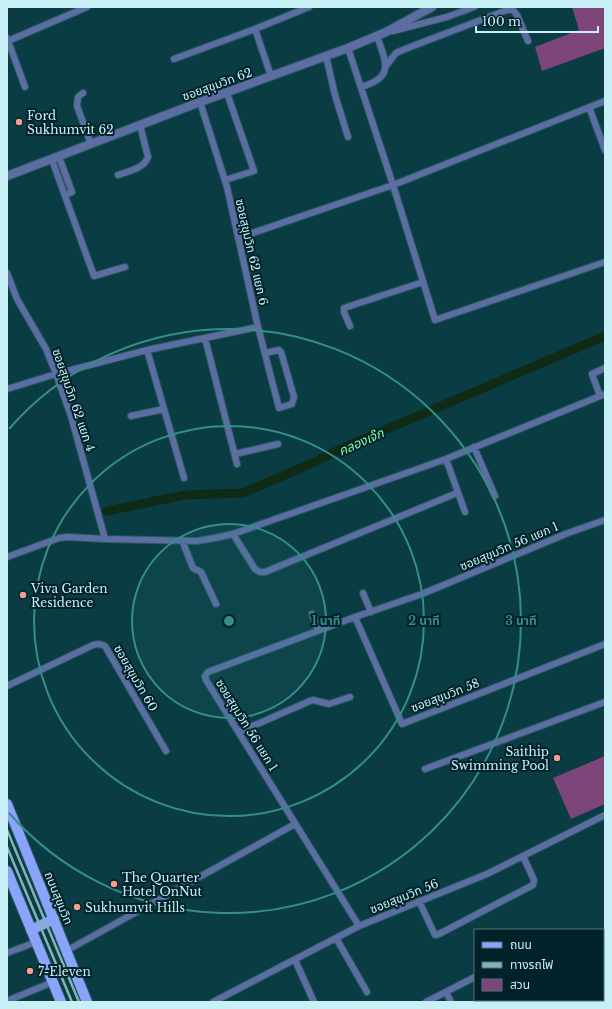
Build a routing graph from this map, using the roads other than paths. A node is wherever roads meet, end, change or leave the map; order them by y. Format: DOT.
graph roads {
  1 [pos="87,7"];
  2 [pos="309,7"];
  3 [pos="432,7"];
  4 [pos="474,7"];
  5 [pos="255,29"];
  6 [pos="386,32"];
  7 [pos="377,36"];
  8 [pos="8,39"];
  9 [pos="528,41"];
  10 [pos="348,48"];
  11 [pos="326,56"];
  12 [pos="174,59"];
  13 [pos="386,66"];
  14 [pos="271,76"];
  15 [pos="25,87"];
  16 [pos="361,87"];
  17 [pos="227,93"];
  18 [pos="83,94"];
  19 [pos="605,101"];
  20 [pos="200,102"];
  21 [pos="589,107"];
  22 [pos="140,125"];
  23 [pos="348,137"];
  24 [pos="91,144"];
  25 [pos="605,150"];
  26 [pos="56,158"];
  27 [pos="118,175"];
  28 [pos="7,176"];
  29 [pos="225,180"];
  30 [pos="393,185"];
  31 [pos="238,238"];
  32 [pos="605,262"];
  33 [pos="125,267"];
  34 [pos="7,273"];
  35 [pos="423,282"];
  36 [pos="350,326"];
  37 [pos="258,327"];
  38 [pos="205,338"];
  39 [pos="147,350"];
  40 [pos="265,353"];
  41 [pos="605,368"];
  42 [pos="56,374"];
  43 [pos="7,389"];
  44 [pos="602,395"];
  45 [pos="164,409"];
  46 [pos="131,416"];
  47 [pos="278,444"];
  48 [pos="474,447"];
  49 [pos="235,454"];
  50 [pos="446,459"];
  51 [pos="237,464"];
  52 [pos="184,478"];
  53 [pos="457,493"];
  54 [pos="496,496"];
  55 [pos="465,512"];
  56 [pos="605,520"];
  57 [pos="233,534"];
  58 [pos="106,540"];
  59 [pos="182,540"];
  60 [pos="7,558"];
  61 [pos="363,593"];
  62 [pos="216,604"];
  63 [pos="371,612"];
  64 [pos="312,614"];
  65 [pos="355,617"];
  66 [pos="318,631"];
  67 [pos="605,644"];
  68 [pos="7,686"];
  69 [pos="350,697"];
  70 [pos="605,702"];
  71 [pos="239,732"];
  72 [pos="166,751"];
  73 [pos="425,769"];
  74 [pos="7,804"];
  75 [pos="605,815"];
  76 [pos="295,824"];
  77 [pos="524,856"];
  78 [pos="7,871"];
  79 [pos="419,901"];
  80 [pos="54,919"];
  81 [pos="359,926"];
  82 [pos="31,930"];
  83 [pos="336,938"];
  84 [pos="36,942"];
  85 [pos="66,951"];
  86 [pos="7,953"];
  87 [pos="295,960"];
  88 [pos="474,978"];
  89 [pos="53,982"];
  90 [pos="367,992"];
  91 [pos="446,992"];
  92 [pos="7,1001"];
  93 [pos="61,1002"];
  94 [pos="87,1002"];
  95 [pos="213,1002"];
  96 [pos="314,1002"];
  97 [pos="426,1002"];
  98 [pos="451,1002"];
  1 -- 8 [label="street"];
  2 -- 5 [label="street"];
  3 -- 6 [label="street, ซอยสุขุมวิท 62"];
  4 -- 6 [label="street"];
  5 -- 12 [label="street"];
  5 -- 14 [label="street"];
  6 -- 7 [label="street, ซอยสุขุมวิท 62"];
  7 -- 10 [label="street, ซอยสุขุมวิท 62"];
  7 -- 13 [label="street"];
  8 -- 15 [label="street"];
  9 -- 13 [label="street"];
  10 -- 11 [label="street, ซอยสุขุมวิท 62"];
  10 -- 16 [label="street"];
  11 -- 14 [label="street, ซอยสุขุมวิท 62"];
  11 -- 23 [label="street"];
  13 -- 16 [label="street"];
  14 -- 17 [label="street, ซอยสุขุมวิท 62"];
  16 -- 30 [label="street"];
  17 -- 20 [label="street, ซอยสุขุมวิท 62"];
  17 -- 29 [label="street"];
  18 -- 24 [label="street"];
  19 -- 21 [label="street"];
  20 -- 22 [label="street, ซอยสุขุมวิท 62"];
  20 -- 29 [label="street, ซอยสุขุมวิท 62 แยก 6"];
  21 -- 25 [label="street"];
  21 -- 30 [label="street"];
  22 -- 24 [label="street, ซอยสุขุมวิท 62"];
  22 -- 27 [label="street"];
  24 -- 26 [label="street, ซอยสุขุมวิท 62"];
  26 -- 28 [label="street, ซอยสุขุมวิท 62"];
  26 -- 33 [label="street"];
  29 -- 31 [label="street, ซอยสุขุมวิท 62 แยก 6"];
  30 -- 31 [label="street"];
  30 -- 35 [label="street"];
  31 -- 37 [label="street, ซอยสุขุมวิท 62 แยก 6"];
  32 -- 35 [label="street"];
  34 -- 42 [label="street, ซอยสุขุมวิท 62 แยก 4"];
  35 -- 36 [label="street"];
  37 -- 38 [label="street"];
  37 -- 40 [label="street, ซอยสุขุมวิท 62 แยก 6"];
  38 -- 39 [label="street"];
  38 -- 49 [label="street"];
  39 -- 42 [label="street"];
  39 -- 45 [label="street"];
  40 -- 40 [label="street, ซอยสุขุมวิท 62 แยก 6"];
  41 -- 44 [label="street"];
  42 -- 43 [label="street"];
  42 -- 58 [label="street, ซอยสุขุมวิท 62 แยก 4"];
  44 -- 48 [label="street"];
  45 -- 46 [label="street"];
  45 -- 52 [label="street"];
  47 -- 49 [label="street"];
  48 -- 50 [label="street"];
  48 -- 54 [label="street"];
  49 -- 51 [label="street"];
  50 -- 53 [label="street"];
  50 -- 57 [label="street"];
  53 -- 55 [label="street"];
  53 -- 57 [label="street"];
  56 -- 63 [label="street, ซอยสุขุมวิท 56 แยก 1"];
  57 -- 59 [label="street"];
  58 -- 59 [label="street"];
  58 -- 60 [label="street"];
  59 -- 62 [label="street"];
  61 -- 63 [label="street"];
  63 -- 65 [label="street, ซอยสุขุมวิท 56 แยก 1"];
  64 -- 66 [label="street"];
  65 -- 66 [label="street, ซอยสุขุมวิท 56 แยก 1"];
  65 -- 67 [label="street, ซอยสุขุมวิท 58"];
  66 -- 71 [label="street, ซอยสุขุมวิท 56 แยก 1"];
  68 -- 72 [label="street, ซอยสุขุมวิท 60"];
  69 -- 71 [label="street"];
  70 -- 73 [label="street"];
  71 -- 76 [label="street, ซอยสุขุมวิท 56 แยก 1"];
  74 -- 80 [label="main road, ถนนสุขุมวิท"];
  75 -- 77 [label="street, ซอยสุขุมวิท 56"];
  76 -- 81 [label="street, ซอยสุขุมวิท 56 แยก 1"];
  76 -- 85 [label="street"];
  77 -- 79 [label="street, ซอยสุขุมวิท 56"];
  77 -- 79 [label="street"];
  78 -- 82 [label="main road"];
  79 -- 81 [label="street, ซอยสุขุมวิท 56"];
  80 -- 82 [label="main road"];
  80 -- 85 [label="main road, ถนนสุขุมวิท"];
  81 -- 83 [label="street, ซอยสุขุมวิท 56"];
  82 -- 84 [label="main road"];
  83 -- 87 [label="street, ซอยสุขุมวิท 56"];
  83 -- 90 [label="street"];
  84 -- 86 [label="street"];
  84 -- 89 [label="main road"];
  85 -- 94 [label="main road, ถนนสุขุมวิท"];
  87 -- 95 [label="street, ซอยสุขุมวิท 56"];
  87 -- 96 [label="street"];
  88 -- 91 [label="street"];
  89 -- 92 [label="street"];
  89 -- 93 [label="main road"];
  91 -- 97 [label="street"];
  91 -- 98 [label="street"];
}
